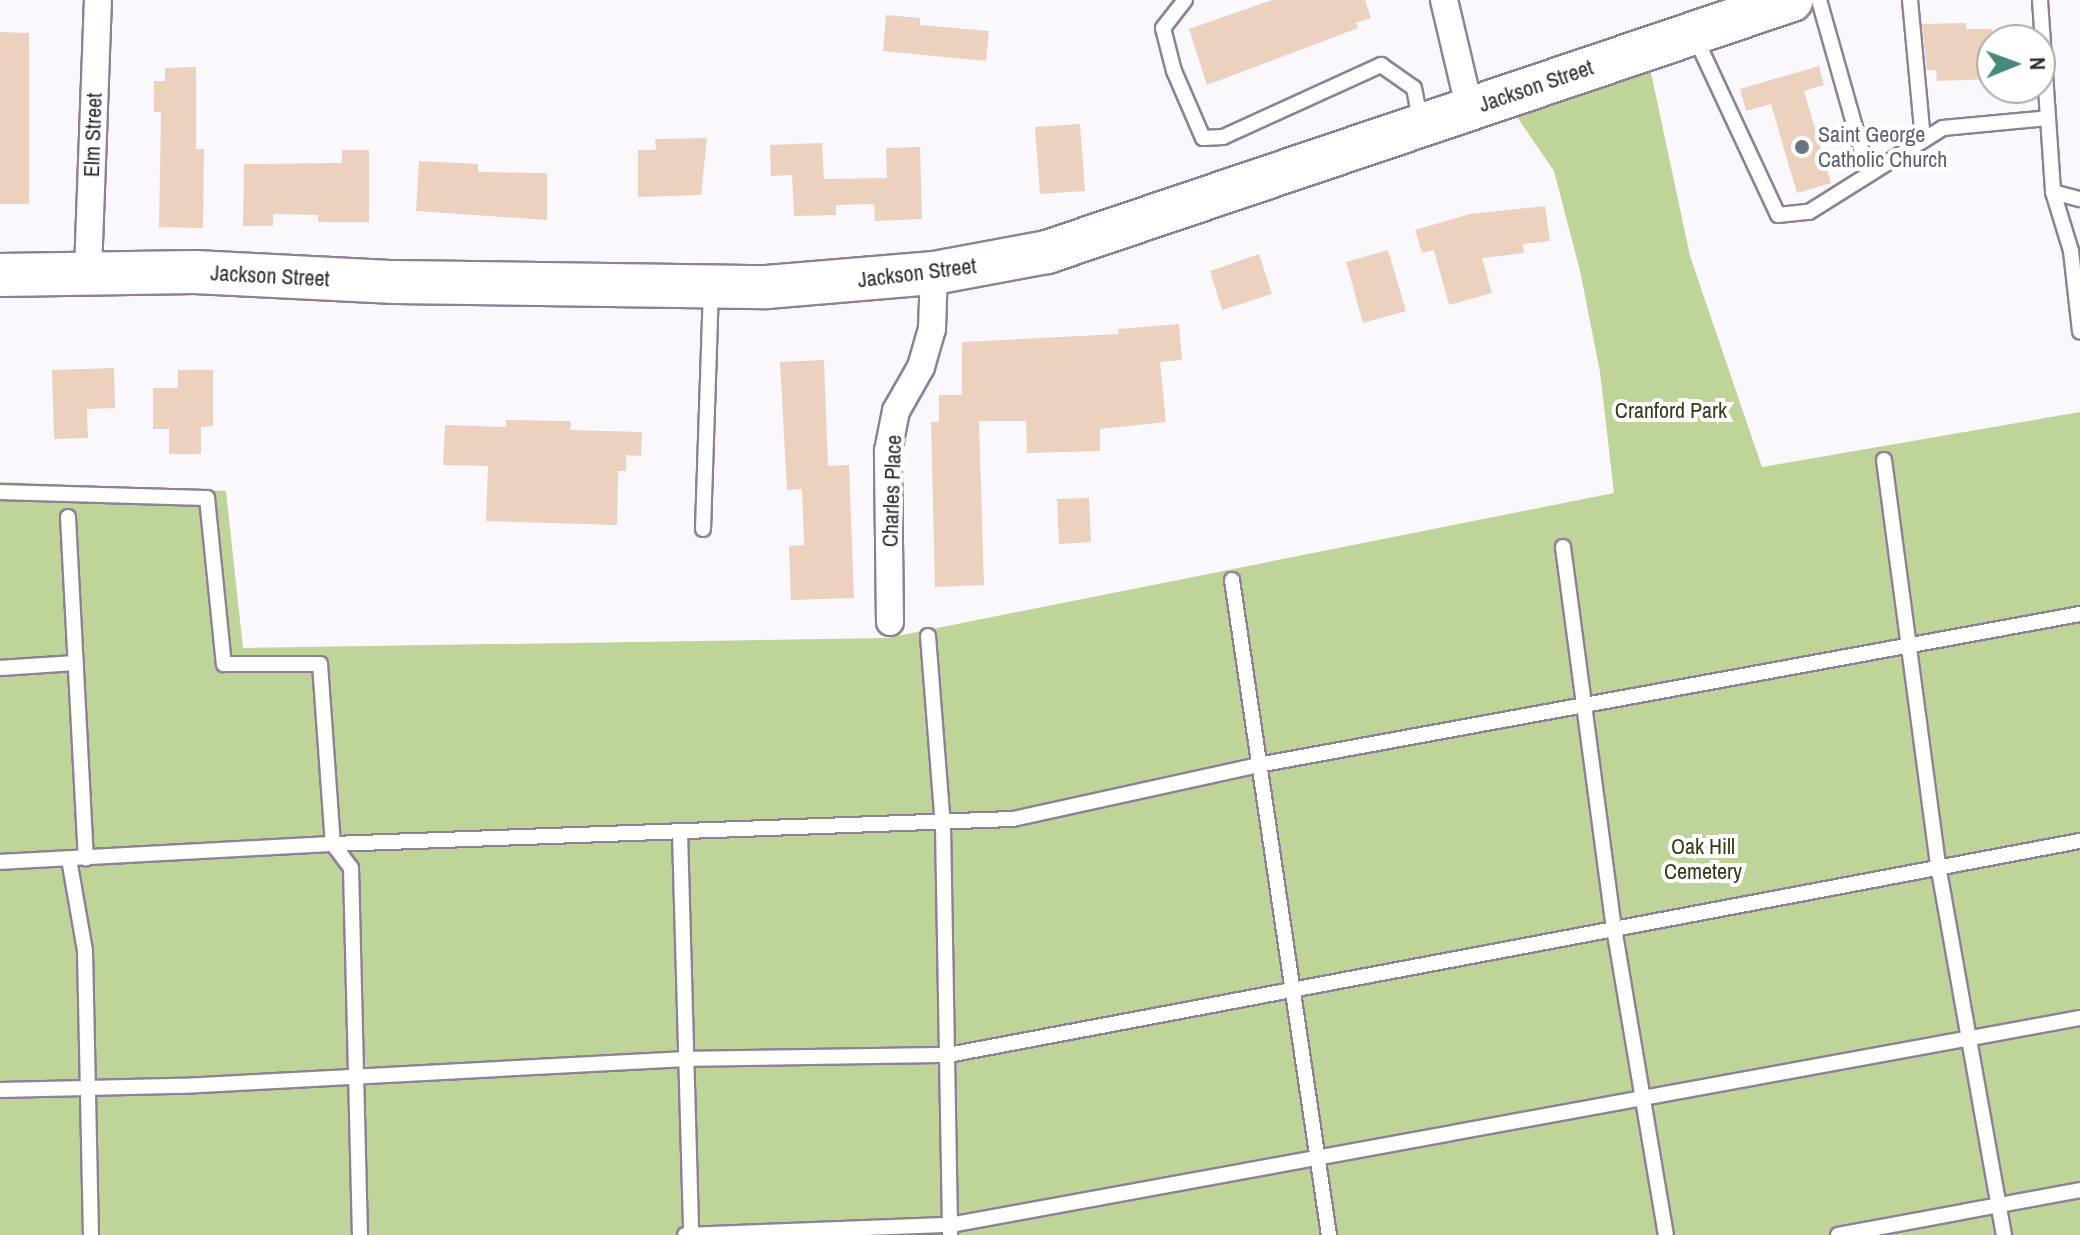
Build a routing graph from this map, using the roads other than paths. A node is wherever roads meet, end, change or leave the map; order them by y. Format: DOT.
graph roads {
  1 [pos="98,0"];
  2 [pos="1185,0"];
  3 [pos="1444,0"];
  4 [pos="1792,0"];
  5 [pos="1819,0"];
  6 [pos="1910,0"];
  7 [pos="2040,0"];
  8 [pos="1693,31"];
  9 [pos="1470,110"];
  10 [pos="2048,118"];
  11 [pos="1421,124"];
  12 [pos="1923,140"];
  13 [pos="1868,173"];
  14 [pos="2053,192"];
  15 [pos="2080,199"];
  16 [pos="88,271"];
  17 [pos="934,273"];
  18 [pos="0,275"];
  19 [pos="711,286"];
  20 [pos="2080,331"];
  21 [pos="1884,460"];
  22 [pos="0,492"];
  23 [pos="68,517"];
  24 [pos="703,529"];
  25 [pos="1563,547"];
  26 [pos="1232,580"];
  27 [pos="2080,614"];
  28 [pos="890,622"];
  29 [pos="928,636"];
  30 [pos="1906,647"];
  31 [pos="76,663"];
  32 [pos="0,668"];
  33 [pos="1586,706"];
  34 [pos="1258,765"];
  35 [pos="943,826"];
  36 [pos="680,833"];
  37 [pos="2080,841"];
  38 [pos="333,844"];
  39 [pos="69,859"];
  40 [pos="86,859"];
  41 [pos="0,862"];
  42 [pos="1938,865"];
  43 [pos="1614,928"];
  44 [pos="1290,990"];
  45 [pos="2080,1018"];
  46 [pos="1969,1039"];
  47 [pos="948,1055"];
  48 [pos="686,1059"];
  49 [pos="352,1075"];
  50 [pos="90,1089"];
  51 [pos="0,1090"];
  52 [pos="1642,1098"];
  53 [pos="1315,1158"];
  54 [pos="2080,1190"];
  55 [pos="1998,1205"];
  56 [pos="950,1230"];
  57 [pos="91,1235"];
  58 [pos="360,1235"];
  59 [pos="685,1235"];
  60 [pos="691,1235"];
  61 [pos="1329,1235"];
  62 [pos="1666,1235"];
  63 [pos="1838,1235"];
  64 [pos="2004,1235"];
  1 -- 16 [label="street, Elm Street"];
  2 -- 11 [label="lane"];
  3 -- 9 [label="street"];
  4 -- 8 [label="main road, Jackson Street"];
  5 -- 13 [label="lane"];
  6 -- 12 [label="lane"];
  7 -- 10 [label="lane"];
  8 -- 9 [label="main road, Jackson Street"];
  8 -- 13 [label="lane"];
  9 -- 11 [label="main road, Jackson Street"];
  10 -- 12 [label="lane"];
  10 -- 14 [label="lane"];
  11 -- 17 [label="main road, Jackson Street"];
  12 -- 13 [label="lane"];
  14 -- 15 [label="lane"];
  14 -- 20 [label="lane"];
  16 -- 18 [label="main road, Jackson Street"];
  16 -- 19 [label="main road, Jackson Street"];
  17 -- 19 [label="main road, Jackson Street"];
  17 -- 28 [label="street, Charles Place"];
  19 -- 24 [label="lane"];
  21 -- 30 [label="lane"];
  22 -- 38 [label="lane"];
  23 -- 31 [label="lane"];
  25 -- 33 [label="lane"];
  26 -- 34 [label="lane"];
  27 -- 30 [label="lane"];
  29 -- 35 [label="lane"];
  30 -- 33 [label="lane"];
  30 -- 42 [label="lane"];
  31 -- 32 [label="lane"];
  31 -- 40 [label="lane"];
  33 -- 34 [label="lane"];
  33 -- 43 [label="lane"];
  34 -- 35 [label="lane"];
  34 -- 44 [label="lane"];
  35 -- 36 [label="lane"];
  35 -- 47 [label="lane"];
  36 -- 38 [label="lane"];
  36 -- 48 [label="lane"];
  37 -- 42 [label="lane"];
  38 -- 40 [label="lane"];
  38 -- 49 [label="lane"];
  39 -- 40 [label="lane"];
  39 -- 41 [label="lane"];
  39 -- 50 [label="lane"];
  42 -- 43 [label="lane"];
  42 -- 46 [label="lane"];
  43 -- 44 [label="lane"];
  43 -- 52 [label="lane"];
  44 -- 47 [label="lane"];
  44 -- 53 [label="lane"];
  45 -- 46 [label="lane"];
  46 -- 52 [label="lane"];
  46 -- 55 [label="lane"];
  47 -- 48 [label="lane"];
  47 -- 56 [label="lane"];
  48 -- 49 [label="lane"];
  48 -- 60 [label="lane"];
  49 -- 50 [label="lane"];
  49 -- 58 [label="lane"];
  50 -- 51 [label="lane"];
  50 -- 57 [label="lane"];
  52 -- 53 [label="lane"];
  52 -- 62 [label="lane"];
  53 -- 56 [label="lane"];
  53 -- 61 [label="lane"];
  54 -- 55 [label="lane"];
  55 -- 63 [label="lane"];
  55 -- 64 [label="lane"];
  56 -- 60 [label="lane"];
  59 -- 60 [label="lane"];
}
